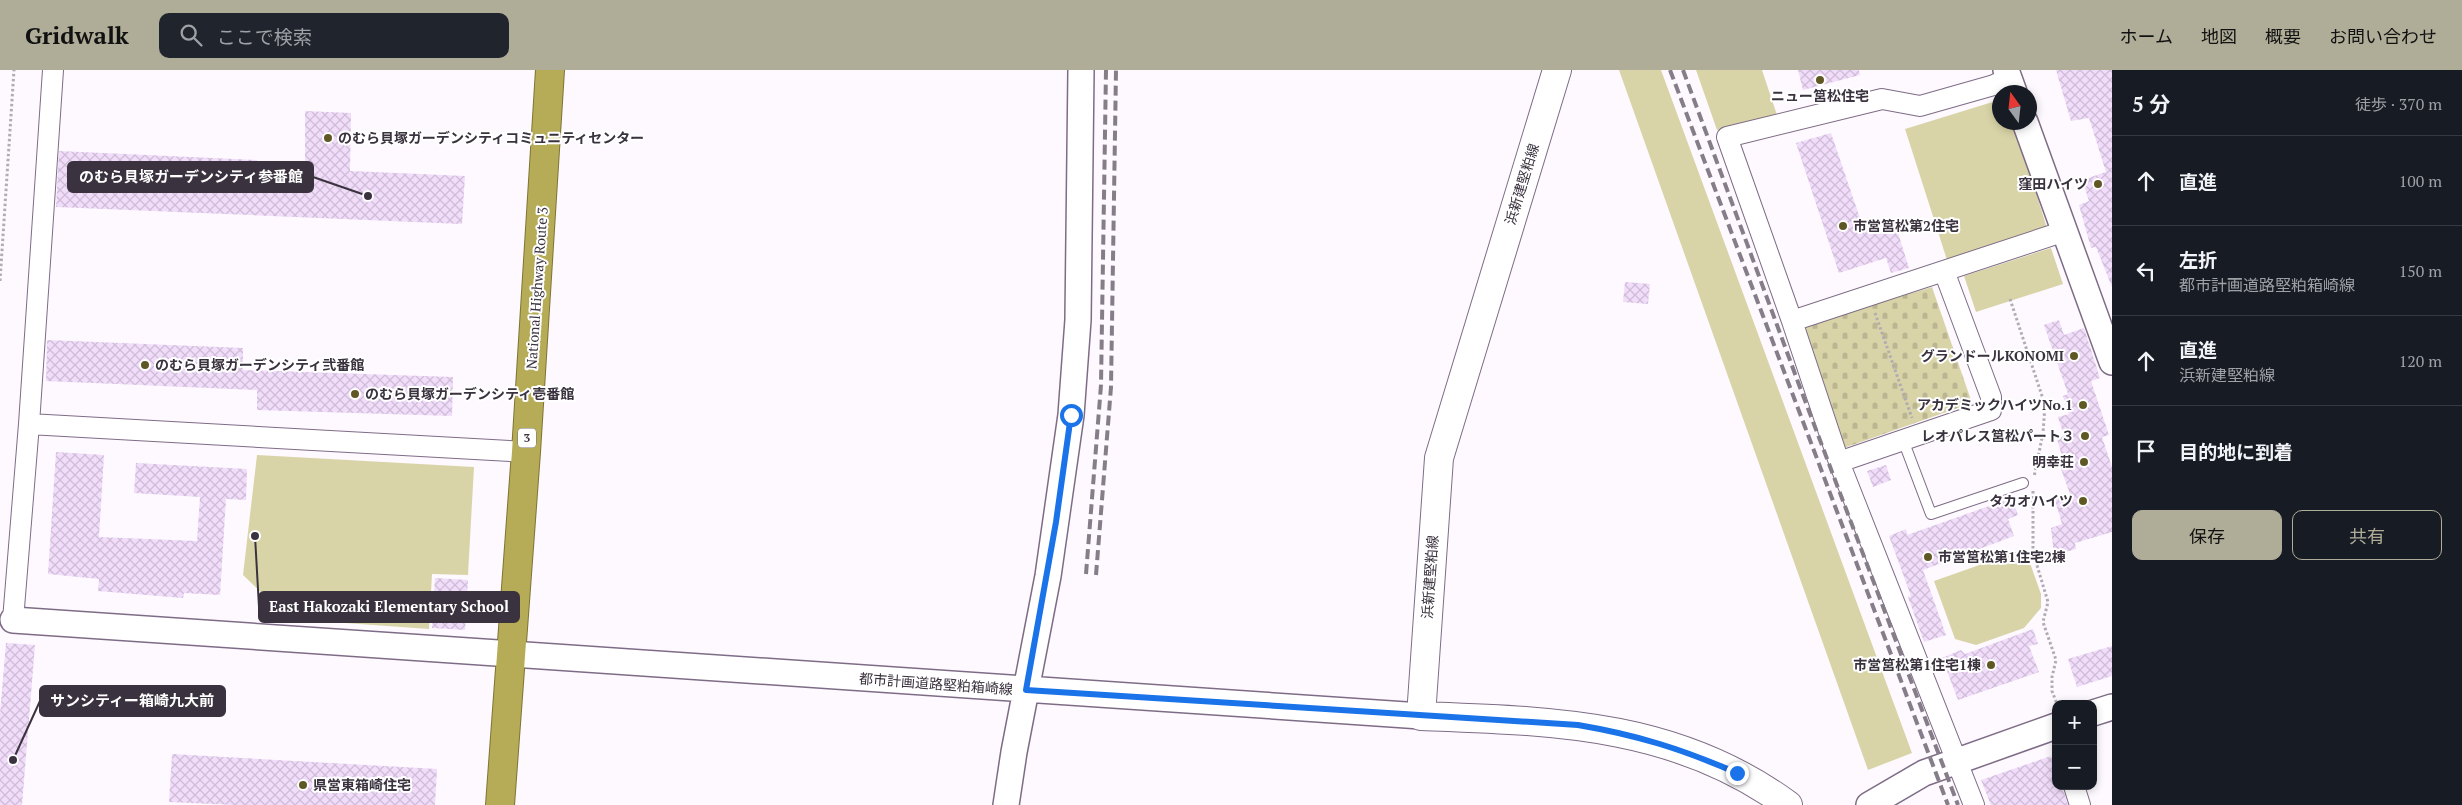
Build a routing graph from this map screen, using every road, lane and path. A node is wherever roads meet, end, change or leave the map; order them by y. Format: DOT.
graph roads {
  1 [pos="14,70"];
  2 [pos="53,70"];
  3 [pos="550,70"];
  4 [pos="1081,70"];
  5 [pos="1557,70"];
  6 [pos="2010,80"];
  7 [pos="2028,130"];
  8 [pos="2064,231"];
  9 [pos="1944,271"];
  10 [pos="0,281"];
  11 [pos="1869,296"];
  12 [pos="2010,299"];
  13 [pos="1792,321"];
  14 [pos="2111,357"];
  15 [pos="29,424"];
  16 [pos="1910,437"];
  17 [pos="526,452"];
  18 [pos="1839,462"];
  19 [pos="2023,483"];
  20 [pos="13,620"];
  21 [pos="511,655"];
  22 [pos="1026,690"];
  23 [pos="2053,700"];
  24 [pos="2112,707"];
  25 [pos="2097,712"];
  26 [pos="1421,716"];
  27 [pos="2052,723"];
  28 [pos="1957,759"];
  29 [pos="2075,790"];
  30 [pos="500,805"];
  31 [pos="1006,805"];
  32 [pos="1788,805"];
  33 [pos="1869,805"];
  34 [pos="1974,805"];
  35 [pos="2080,805"];
  1 -- 10 [label="path"];
  2 -- 15 [label="street"];
  3 -- 17 [label="highway, National Highway Route 3 / 3"];
  4 -- 22 [label="street"];
  5 -- 26 [label="main road, 浜新建堅粕線"];
  6 -- 13 [label="street"];
  7 -- 8 [label="street"];
  8 -- 9 [label="street"];
  8 -- 14 [label="street"];
  9 -- 11 [label="street"];
  9 -- 16 [label="street"];
  11 -- 13 [label="street"];
  11 -- 16 [label="path"];
  12 -- 23 [label="path"];
  13 -- 18 [label="street"];
  15 -- 17 [label="street"];
  15 -- 20 [label="street"];
  16 -- 18 [label="street"];
  16 -- 19 [label="lane"];
  17 -- 21 [label="highway, National Highway Route 3 / 3"];
  18 -- 28 [label="street"];
  20 -- 21 [label="street, 都市計画道路堅粕箱崎線"];
  21 -- 22 [label="street, 都市計画道路堅粕箱崎線"];
  21 -- 30 [label="highway, National Highway Route 3 / 3"];
  22 -- 26 [label="street, 都市計画道路堅粕箱崎線"];
  22 -- 31 [label="street"];
  24 -- 25 [label="street"];
  26 -- 32 [label="main road"];
  27 -- 28 [label="street"];
  28 -- 33 [label="street"];
  28 -- 34 [label="street"];
  29 -- 35 [label="street"];
}
